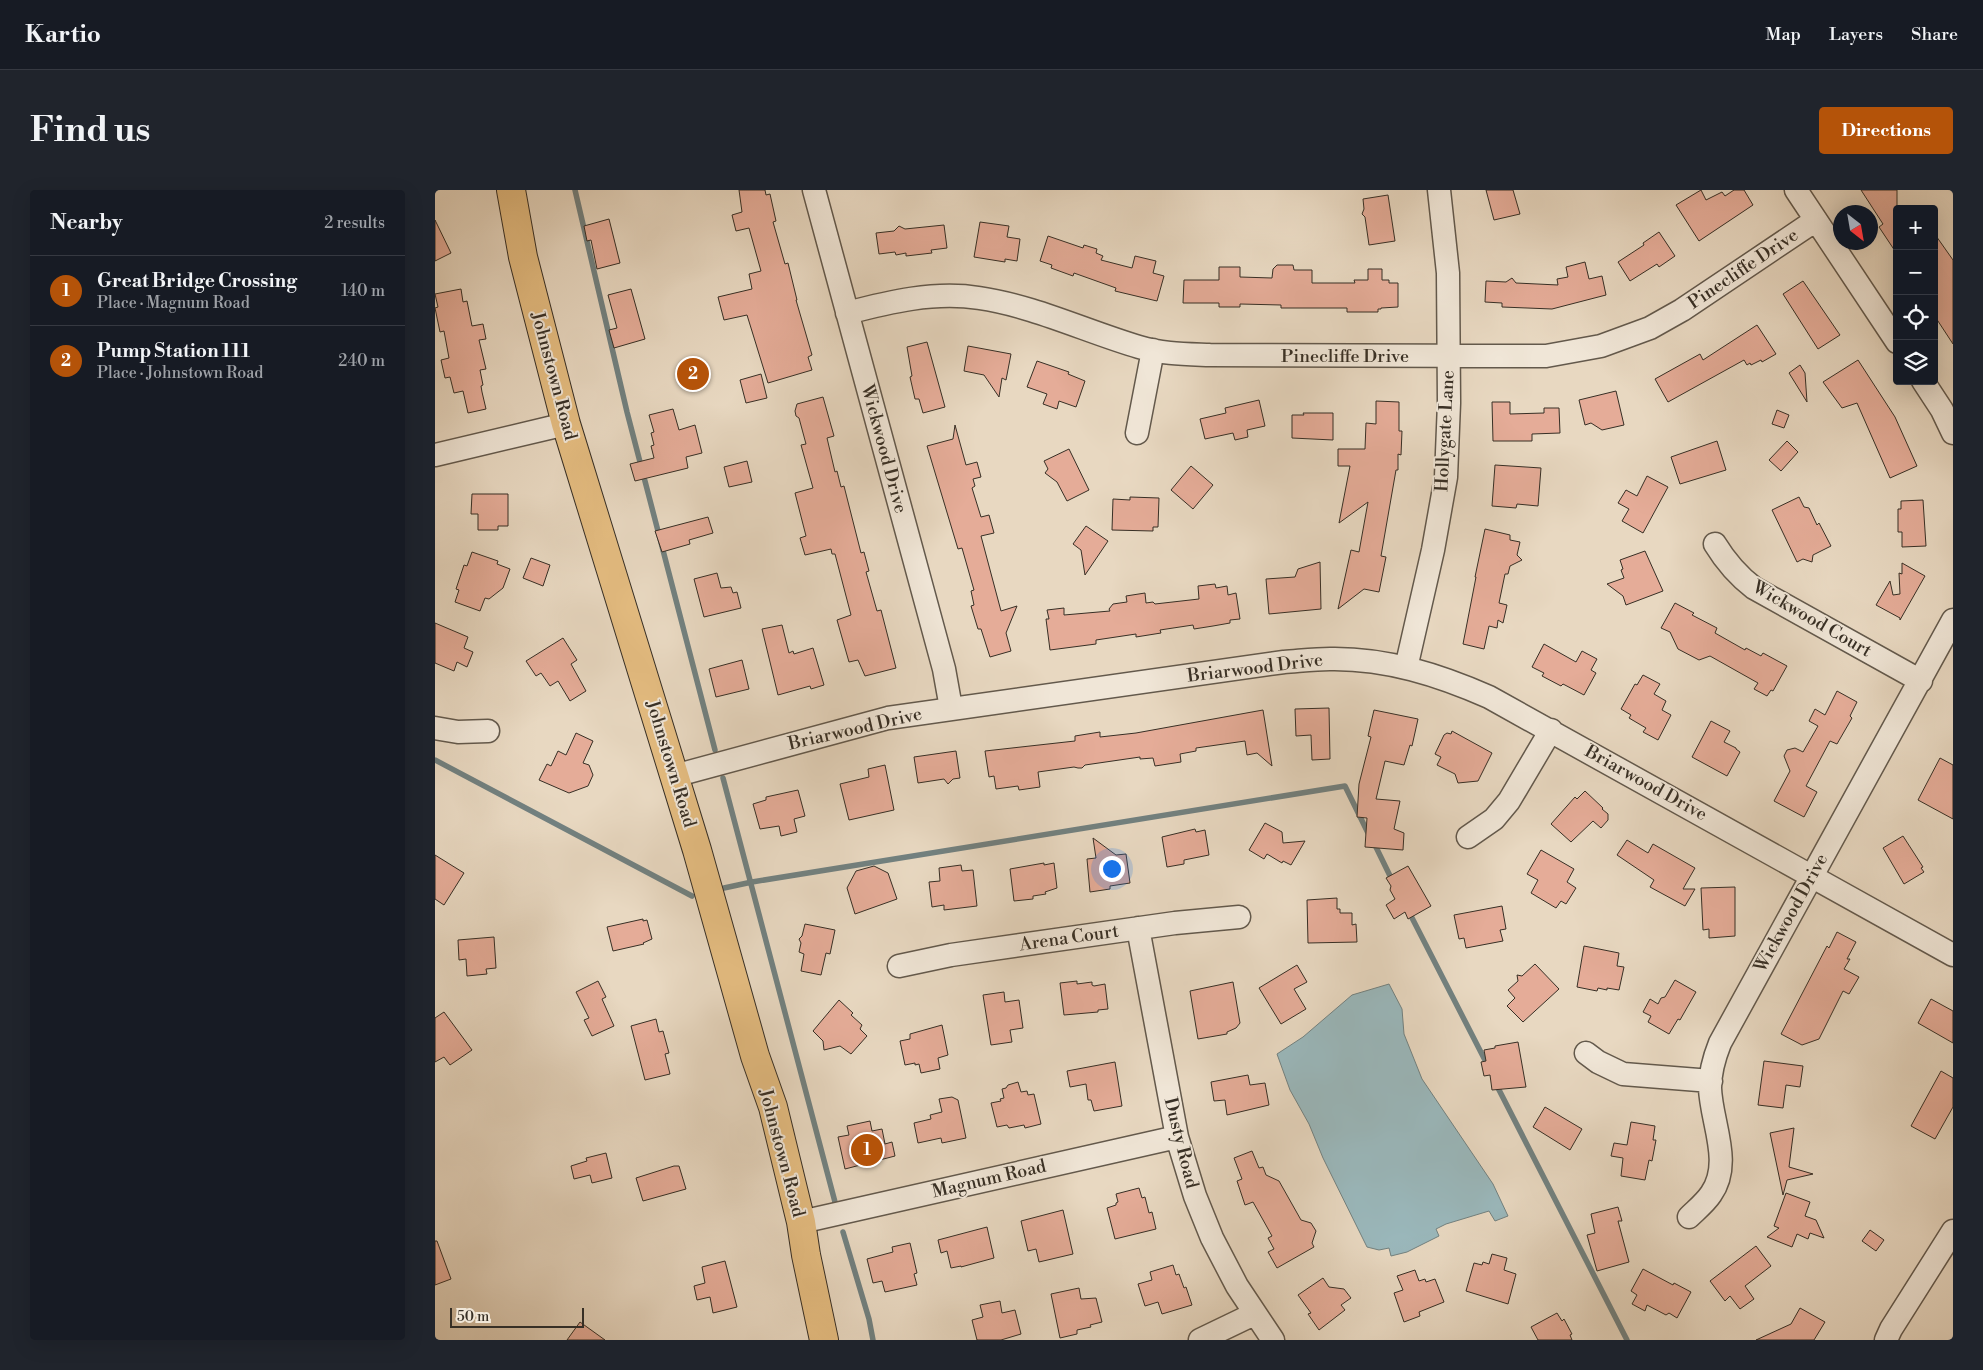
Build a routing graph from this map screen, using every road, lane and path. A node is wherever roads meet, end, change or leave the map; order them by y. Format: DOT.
graph roads {
  1 [pos="511,190"];
  2 [pos="814,190"];
  3 [pos="1439,190"];
  4 [pos="1796,190"];
  5 [pos="1816,220"];
  6 [pos="847,313"];
  7 [pos="1896,340"];
  8 [pos="1153,350"];
  9 [pos="1449,356"];
  10 [pos="1926,385"];
  11 [pos="565,424"];
  12 [pos="1137,433"];
  13 [pos="1953,433"];
  14 [pos="435,455"];
  15 [pos="1715,544"];
  16 [pos="1953,620"];
  17 [pos="1406,668"];
  18 [pos="1921,681"];
  19 [pos="951,708"];
  20 [pos="435,728"];
  21 [pos="1551,730"];
  22 [pos="488,731"];
  23 [pos="674,776"];
  24 [pos="1468,837"];
  25 [pos="1812,876"];
  26 [pos="1239,917"];
  27 [pos="1138,928"];
  28 [pos="1953,955"];
  29 [pos="899,966"];
  30 [pos="1586,1053"];
  31 [pos="1711,1081"];
  32 [pos="1177,1137"];
  33 [pos="1689,1217"];
  34 [pos="801,1222"];
  35 [pos="1953,1231"];
  36 [pos="1253,1314"];
  37 [pos="824,1340"];
  38 [pos="1200,1340"];
  39 [pos="1273,1340"];
  40 [pos="1886,1340"];
  1 -- 11 [label="main road, Johnstown Road"];
  2 -- 6 [label="street, Wickwood Drive"];
  3 -- 9 [label="street, Hollygate Lane"];
  4 -- 5 [label="street"];
  5 -- 7 [label="street"];
  5 -- 9 [label="street, Pinecliffe Drive"];
  6 -- 8 [label="street, Pinecliffe Drive"];
  6 -- 19 [label="street, Wickwood Drive"];
  8 -- 9 [label="street, Pinecliffe Drive"];
  8 -- 12 [label="street"];
  9 -- 17 [label="street, Hollygate Lane"];
  10 -- 13 [label="street"];
  11 -- 14 [label="street"];
  11 -- 23 [label="main road, Johnstown Road"];
  15 -- 18 [label="street, Wickwood Court"];
  16 -- 18 [label="street, Wickwood Drive"];
  17 -- 19 [label="street, Briarwood Drive"];
  17 -- 21 [label="street, Briarwood Drive"];
  18 -- 25 [label="street, Wickwood Drive"];
  19 -- 23 [label="street, Briarwood Drive"];
  20 -- 22 [label="street"];
  21 -- 24 [label="street"];
  21 -- 25 [label="street, Briarwood Drive"];
  23 -- 34 [label="main road, Johnstown Road"];
  25 -- 28 [label="street, Briarwood Drive"];
  25 -- 31 [label="street, Wickwood Drive"];
  26 -- 27 [label="street, Arena Court"];
  27 -- 29 [label="street, Arena Court"];
  27 -- 32 [label="street, Dusty Road"];
  30 -- 31 [label="street"];
  31 -- 33 [label="street, Wickwood Drive"];
  32 -- 34 [label="street, Magnum Road"];
  32 -- 36 [label="street, Dusty Road"];
  34 -- 37 [label="main road, Johnstown Road"];
  35 -- 40 [label="street"];
  36 -- 38 [label="street"];
  36 -- 39 [label="street, Dusty Road"];
}
